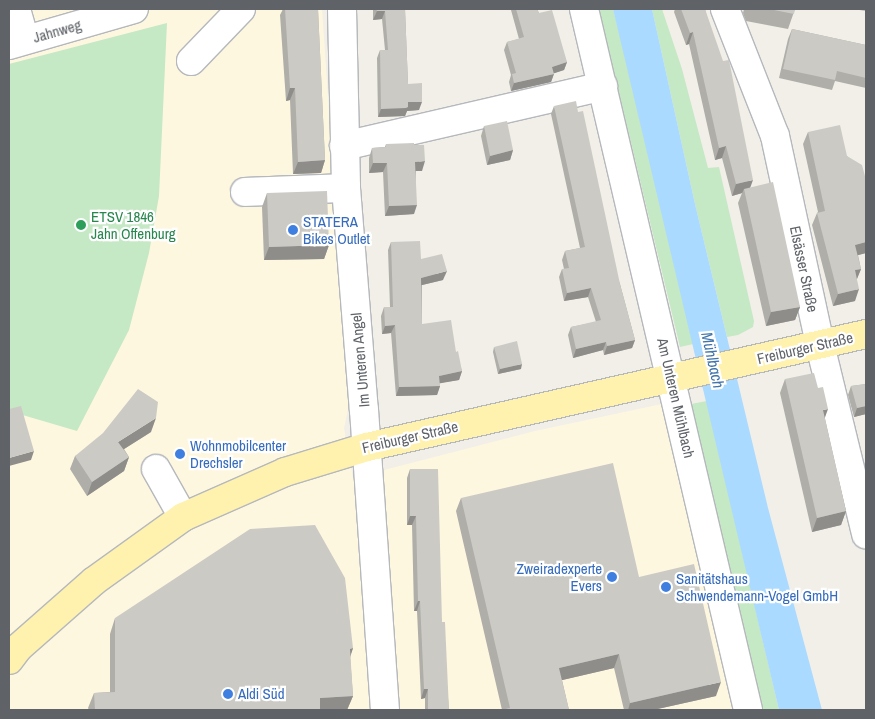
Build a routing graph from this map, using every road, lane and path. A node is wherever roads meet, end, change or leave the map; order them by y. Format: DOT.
graph roads {
  1 [pos="16,9"];
  2 [pos="134,9"];
  3 [pos="241,9"];
  4 [pos="342,9"];
  5 [pos="584,9"];
  6 [pos="726,9"];
  7 [pos="82,16"];
  8 [pos="17,42"];
  9 [pos="191,61"];
  10 [pos="603,86"];
  11 [pos="344,146"];
  12 [pos="346,188"];
  13 [pos="245,192"];
  14 [pos="866,334"];
  15 [pos="820,345"];
  16 [pos="671,379"];
  17 [pos="367,447"];
  18 [pos="156,469"];
  19 [pos="183,517"];
  20 [pos="866,534"];
  21 [pos="9,660"];
  22 [pos="385,710"];
  23 [pos="748,710"];
  1 -- 8 [label="street"];
  2 -- 7 [label="street, Jahnweg"];
  3 -- 9 [label="street"];
  4 -- 11 [label="street, Im Unteren Angel"];
  5 -- 10 [label="street, Am Unteren Mühlbach"];
  6 -- 15 [label="street, Elsässer Straße"];
  7 -- 8 [label="street, Jahnweg"];
  10 -- 11 [label="street"];
  10 -- 16 [label="street, Am Unteren Mühlbach"];
  11 -- 12 [label="street, Im Unteren Angel"];
  12 -- 13 [label="street"];
  12 -- 17 [label="street, Im Unteren Angel"];
  14 -- 15 [label="main road, Freiburger Straße"];
  15 -- 16 [label="main road, Freiburger Straße"];
  15 -- 20 [label="street, Elsässer Straße"];
  16 -- 17 [label="main road, Freiburger Straße"];
  16 -- 23 [label="street, Am Unteren Mühlbach"];
  17 -- 19 [label="main road, Freiburger Straße"];
  17 -- 22 [label="street, Im Unteren Angel"];
  18 -- 19 [label="street"];
  19 -- 21 [label="main road, Freiburger Straße"];
}
